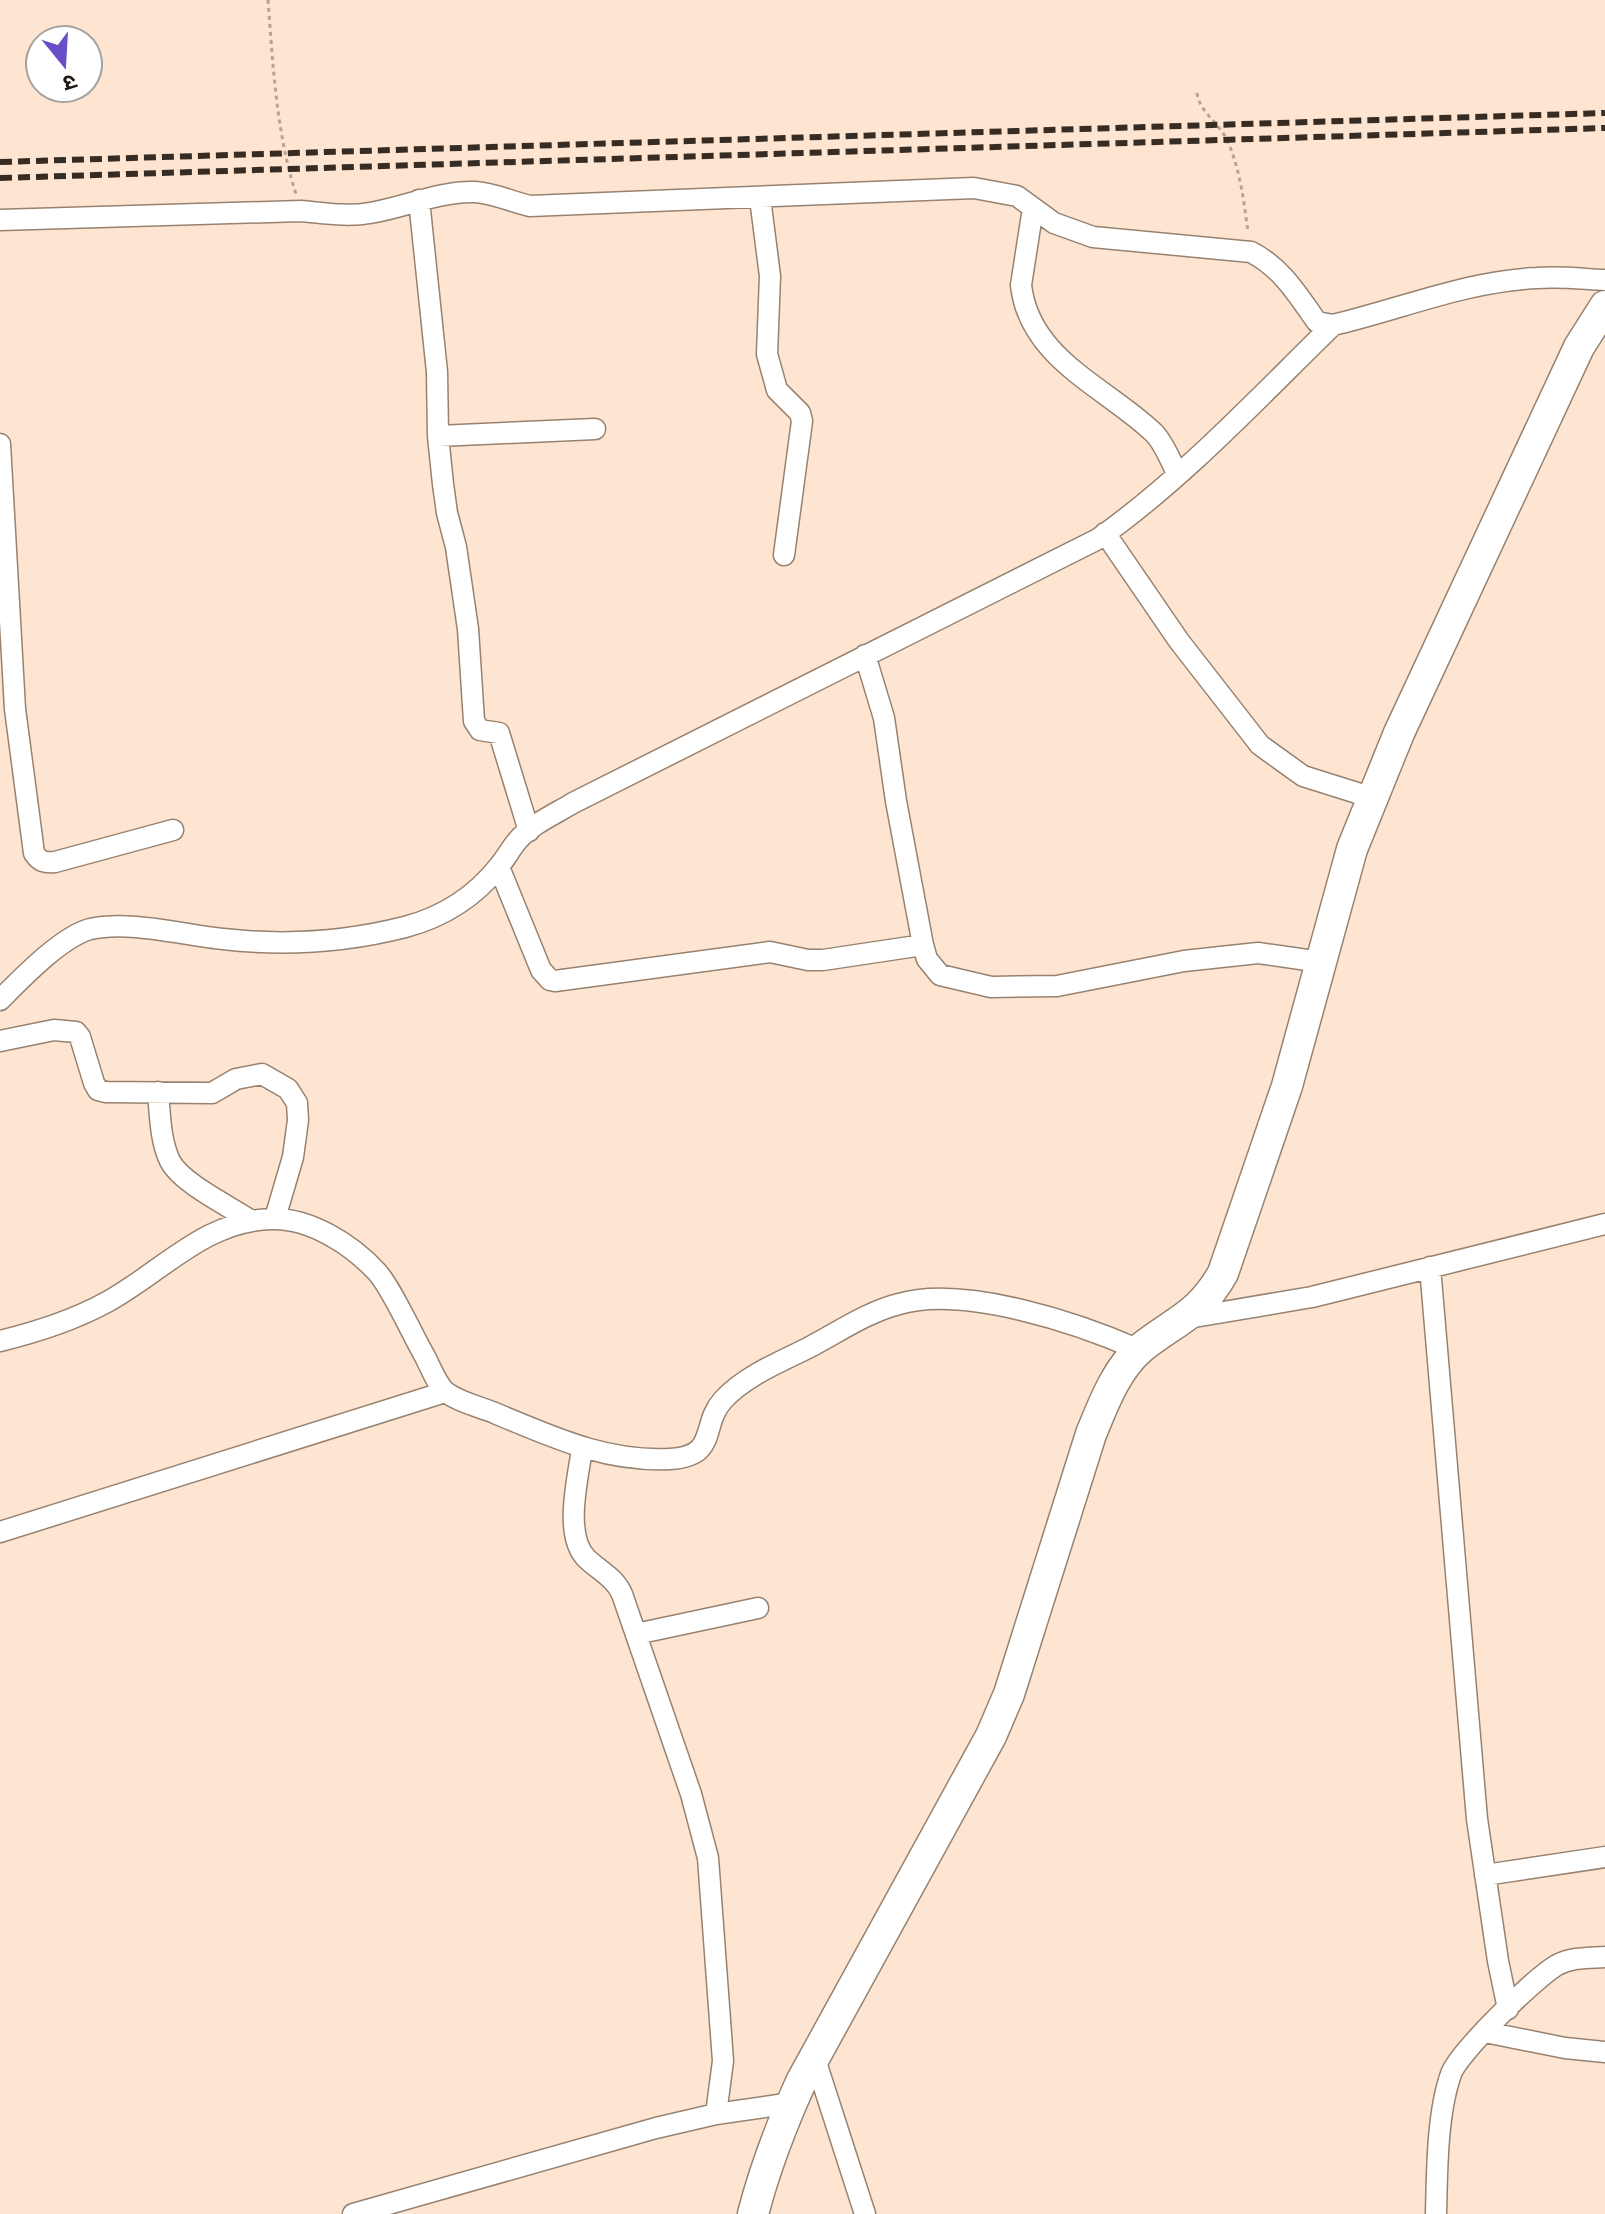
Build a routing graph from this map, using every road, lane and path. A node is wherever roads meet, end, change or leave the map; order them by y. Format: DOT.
graph roads {
  1 [pos="268,0"];
  2 [pos="1197,93"];
  3 [pos="760,198"];
  4 [pos="419,200"];
  5 [pos="1033,208"];
  6 [pos="301,211"];
  7 [pos="0,220"];
  8 [pos="1251,252"];
  9 [pos="1605,280"];
  10 [pos="1605,306"];
  11 [pos="1333,325"];
  12 [pos="595,429"];
  13 [pos="438,436"];
  14 [pos="0,444"];
  15 [pos="1178,475"];
  16 [pos="1105,533"];
  17 [pos="784,555"];
  18 [pos="865,655"];
  19 [pos="1373,798"];
  20 [pos="173,830"];
  21 [pos="529,831"];
  22 [pos="499,867"];
  23 [pos="923,945"];
  24 [pos="1321,962"];
  25 [pos="0,1000"];
  26 [pos="0,1041"];
  27 [pos="158,1092"];
  28 [pos="275,1218"];
  29 [pos="250,1220"];
  30 [pos="1605,1224"];
  31 [pos="1430,1267"];
  32 [pos="1188,1318"];
  33 [pos="0,1341"];
  34 [pos="1139,1350"];
  35 [pos="445,1392"];
  36 [pos="582,1449"];
  37 [pos="0,1532"];
  38 [pos="758,1608"];
  39 [pos="636,1634"];
  40 [pos="1605,1857"];
  41 [pos="1485,1875"];
  42 [pos="1605,1957"];
  43 [pos="1508,2009"];
  44 [pos="1485,2032"];
  45 [pos="1605,2052"];
  46 [pos="814,2056"];
  47 [pos="792,2103"];
  48 [pos="716,2114"];
  49 [pos="353,2214"];
  50 [pos="753,2214"];
  51 [pos="865,2214"];
  52 [pos="1436,2214"];
  1 -- 6 [label="path"];
  2 -- 8 [label="path"];
  3 -- 4 [label="street"];
  3 -- 5 [label="street"];
  3 -- 17 [label="street"];
  4 -- 6 [label="street"];
  4 -- 13 [label="street"];
  5 -- 8 [label="street"];
  5 -- 15 [label="street"];
  6 -- 7 [label="street"];
  8 -- 11 [label="street"];
  9 -- 11 [label="street"];
  10 -- 19 [label="street"];
  11 -- 15 [label="street"];
  12 -- 13 [label="street"];
  13 -- 21 [label="street"];
  14 -- 20 [label="street"];
  15 -- 16 [label="street"];
  16 -- 18 [label="street"];
  16 -- 19 [label="street"];
  18 -- 21 [label="street"];
  18 -- 23 [label="street"];
  19 -- 24 [label="street"];
  21 -- 22 [label="street"];
  22 -- 23 [label="street"];
  22 -- 25 [label="street"];
  23 -- 24 [label="street"];
  24 -- 32 [label="street"];
  26 -- 27 [label="street"];
  27 -- 28 [label="street"];
  27 -- 29 [label="street"];
  28 -- 29 [label="street"];
  28 -- 35 [label="street"];
  29 -- 33 [label="street"];
  30 -- 31 [label="street"];
  31 -- 32 [label="street"];
  31 -- 41 [label="street"];
  32 -- 34 [label="street"];
  34 -- 36 [label="street"];
  34 -- 46 [label="street"];
  35 -- 36 [label="street"];
  35 -- 37 [label="street"];
  36 -- 39 [label="street"];
  38 -- 39 [label="street"];
  39 -- 48 [label="street"];
  40 -- 41 [label="street"];
  41 -- 43 [label="street"];
  42 -- 43 [label="street"];
  43 -- 44 [label="street"];
  44 -- 45 [label="street"];
  44 -- 52 [label="street"];
  46 -- 47 [label="street"];
  46 -- 51 [label="street"];
  47 -- 48 [label="street"];
  47 -- 50 [label="street"];
  48 -- 49 [label="street"];
}
